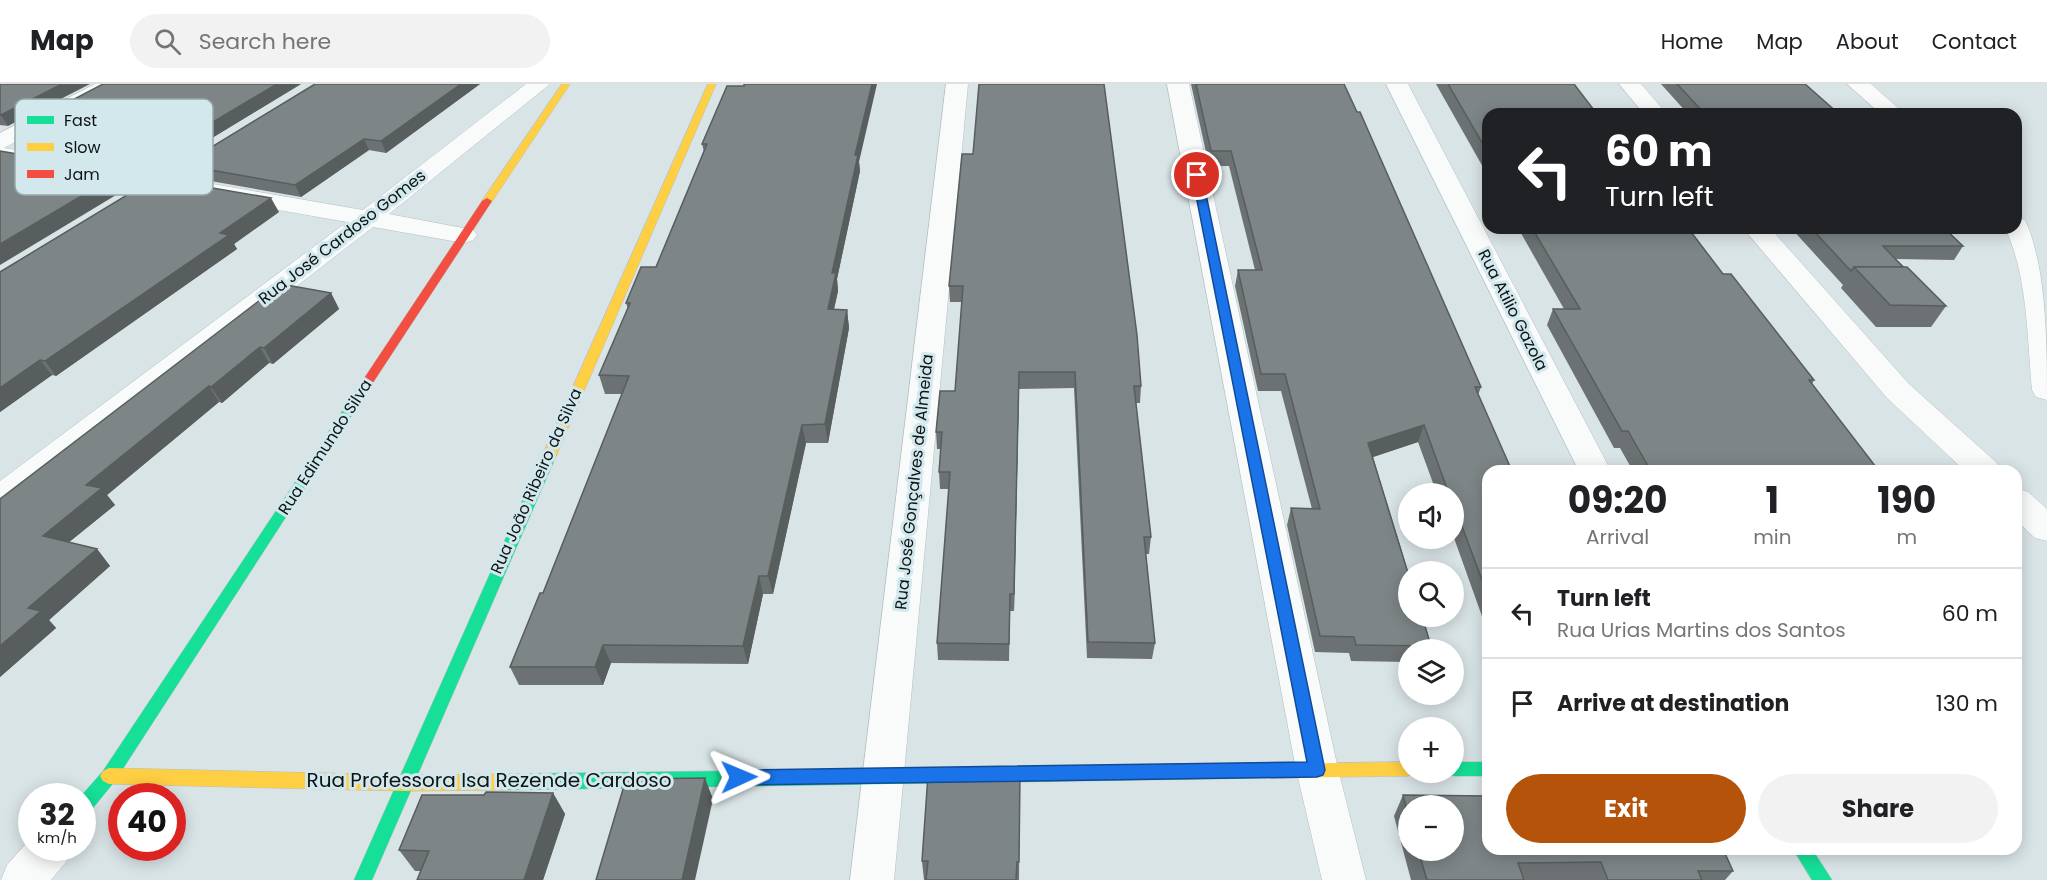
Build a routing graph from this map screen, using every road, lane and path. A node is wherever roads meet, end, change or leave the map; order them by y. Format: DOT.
graph roads {
  1 [pos="111,84"];
  2 [pos="539,84"];
  3 [pos="566,84"];
  4 [pos="712,84"];
  5 [pos="957,84"];
  6 [pos="1178,84"];
  7 [pos="1397,84"];
  8 [pos="1630,84"];
  9 [pos="1858,84"];
  10 [pos="82,99"];
  11 [pos="1651,108"];
  12 [pos="1887,108"];
  13 [pos="15,134"];
  14 [pos="0,142"];
  15 [pos="0,154"];
  16 [pos="15,157"];
  17 [pos="213,191"];
  18 [pos="138,195"];
  19 [pos="130,200"];
  20 [pos="366,220"];
  21 [pos="1761,234"];
  22 [pos="2022,234"];
  23 [pos="464,235"];
  24 [pos="2047,390"];
  25 [pos="1592,465"];
  26 [pos="1978,465"];
  27 [pos="0,498"];
  28 [pos="2022,506"];
  29 [pos="2047,529"];
  30 [pos="1398,769"];
  31 [pos="1464,769"];
  32 [pos="1482,769"];
  33 [pos="1317,770"];
  34 [pos="883,775"];
  35 [pos="109,776"];
  36 [pos="405,783"];
  37 [pos="96,791"];
  38 [pos="1806,855"];
  39 [pos="39,861"];
  40 [pos="23,880"];
  41 [pos="363,880"];
  42 [pos="872,880"];
  43 [pos="1344,880"];
  44 [pos="1823,880"];
  1 -- 10 [label="street"];
  2 -- 20 [label="street, Rua José Cardoso Gomes"];
  3 -- 23 [label="street, Rua Edimundo Silva"];
  4 -- 36 [label="street, Rua João Ribeiro da Silva"];
  5 -- 34 [label="street, Rua José Gonçalves de Almeida"];
  6 -- 33 [label="street"];
  7 -- 25 [label="street, Rua Atilio Gazola"];
  8 -- 11 [label="street"];
  9 -- 12 [label="street"];
  13 -- 14 [label="street"];
  15 -- 16 [label="street"];
  17 -- 20 [label="street"];
  18 -- 19 [label="street"];
  20 -- 23 [label="street"];
  20 -- 27 [label="street, Rua José Cardoso Gomes"];
  21 -- 26 [label="street"];
  22 -- 24 [label="street"];
  23 -- 35 [label="street, Rua Edimundo Silva"];
  28 -- 29 [label="street"];
  30 -- 33 [label="street, Rua Professora Isa Rezende Cardoso"];
  31 -- 32 [label="street"];
  33 -- 34 [label="street, Rua Professora Isa Rezende Cardoso"];
  33 -- 43 [label="street"];
  34 -- 36 [label="street, Rua Professora Isa Rezende Cardoso"];
  34 -- 42 [label="street, Rua José Gonçalves de Almeida"];
  35 -- 36 [label="street, Rua Professora Isa Rezende Cardoso"];
  35 -- 37 [label="street, Rua Edimundo Silva"];
  36 -- 41 [label="street, Rua João Ribeiro da Silva"];
  38 -- 44 [label="street"];
  39 -- 40 [label="street"];
}
